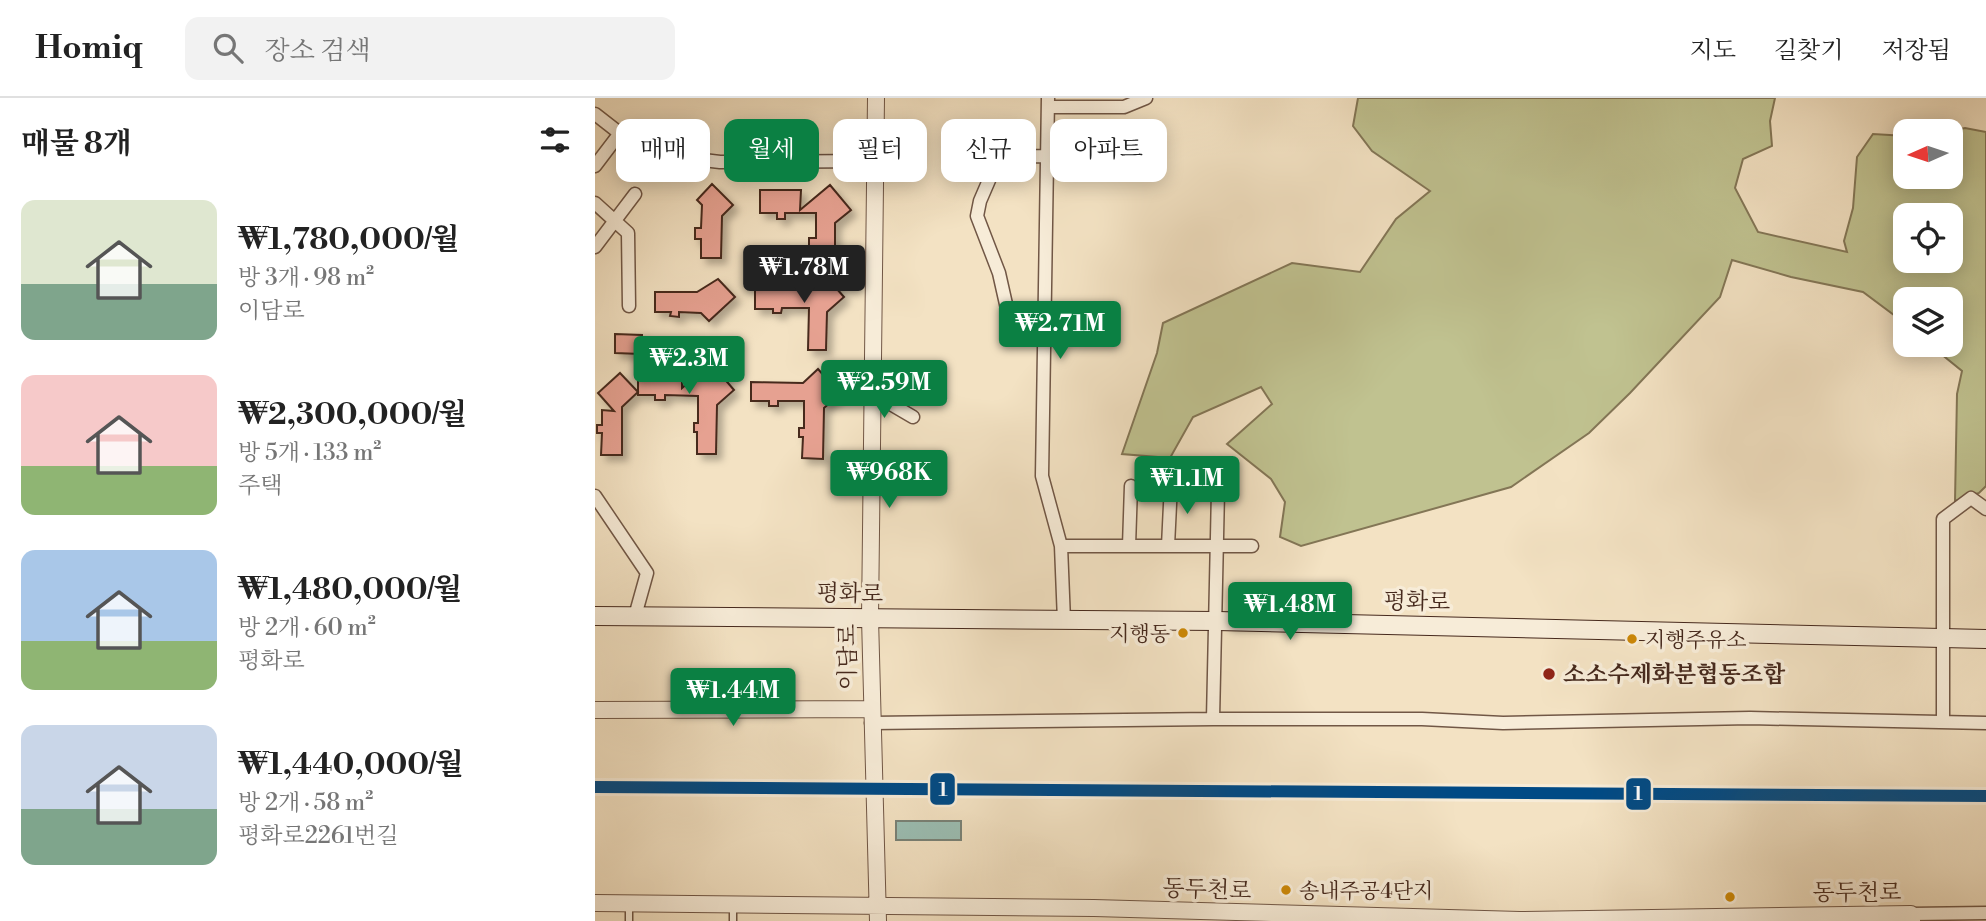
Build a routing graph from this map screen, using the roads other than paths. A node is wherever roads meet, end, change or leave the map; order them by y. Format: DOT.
graph roads {
  1 [pos="876,98"];
  2 [pos="1146,98"];
  3 [pos="1048,102"];
  4 [pos="595,114"];
  5 [pos="875,119"];
  6 [pos="616,131"];
  7 [pos="616,139"];
  8 [pos="1047,156"];
  9 [pos="710,161"];
  10 [pos="833,161"];
  11 [pos="595,166"];
  12 [pos="874,182"];
  13 [pos="635,194"];
  14 [pos="595,203"];
  15 [pos="614,223"];
  16 [pos="595,247"];
  17 [pos="629,306"];
  18 [pos="1008,313"];
  19 [pos="872,393"];
  20 [pos="913,417"];
  21 [pos="1171,484"];
  22 [pos="1131,486"];
  23 [pos="1218,491"];
  24 [pos="595,496"];
  25 [pos="1986,509"];
  26 [pos="1061,546"];
  27 [pos="1129,546"];
  28 [pos="1168,546"];
  29 [pos="1216,546"];
  30 [pos="1252,546"];
  31 [pos="595,616"];
  32 [pos="635,616"];
  33 [pos="870,618"];
  34 [pos="1064,621"];
  35 [pos="1217,621"];
  36 [pos="1944,638"];
  37 [pos="1986,639"];
  38 [pos="595,710"];
  39 [pos="871,716"];
  40 [pos="1213,719"];
  41 [pos="1943,722"];
  42 [pos="1986,723"];
  43 [pos="595,902"];
  44 [pos="629,903"];
  45 [pos="733,913"];
  46 [pos="1986,913"];
  47 [pos="878,914"];
  48 [pos="1065,914"];
  49 [pos="1851,915"];
  50 [pos="1911,918"];
  51 [pos="1348,919"];
  52 [pos="1773,919"];
  53 [pos="629,921"];
  54 [pos="1520,921"];
  55 [pos="1873,921"];
  1 -- 5 [label="street, 이담로"];
  2 -- 3 [label="street"];
  3 -- 8 [label="street"];
  4 -- 6 [label="street"];
  7 -- 11 [label="street"];
  8 -- 18 [label="street"];
  8 -- 26 [label="street"];
  9 -- 10 [label="street"];
  12 -- 19 [label="street, 이담로"];
  13 -- 15 [label="street"];
  14 -- 15 [label="street"];
  15 -- 16 [label="street"];
  15 -- 17 [label="street"];
  19 -- 20 [label="street"];
  19 -- 33 [label="street, 이담로"];
  21 -- 28 [label="street"];
  22 -- 27 [label="street"];
  23 -- 29 [label="street"];
  24 -- 32 [label="street"];
  25 -- 36 [label="street"];
  26 -- 27 [label="street"];
  26 -- 34 [label="street"];
  27 -- 28 [label="street"];
  28 -- 29 [label="street"];
  29 -- 30 [label="street"];
  29 -- 35 [label="street"];
  31 -- 32 [label="main road, 평화로"];
  32 -- 33 [label="main road, 평화로"];
  33 -- 34 [label="main road, 평화로"];
  33 -- 39 [label="street, 이담로"];
  34 -- 35 [label="main road, 평화로"];
  35 -- 36 [label="main road, 평화로"];
  35 -- 40 [label="street"];
  36 -- 37 [label="main road, 평화로"];
  36 -- 41 [label="street"];
  38 -- 39 [label="street"];
  39 -- 40 [label="street"];
  39 -- 47 [label="street, 이담로"];
  40 -- 41 [label="street"];
  41 -- 42 [label="street"];
  43 -- 44 [label="street, 동두천로"];
  44 -- 45 [label="street, 동두천로"];
  44 -- 53 [label="lane"];
  45 -- 47 [label="street, 동두천로"];
  46 -- 50 [label="street, 동두천로"];
  47 -- 48 [label="street, 동두천로"];
  48 -- 51 [label="street, 동두천로"];
  49 -- 50 [label="street, 동두천로"];
  49 -- 52 [label="street, 동두천로"];
  49 -- 55 [label="street"];
  51 -- 54 [label="street, 동두천로"];
  52 -- 54 [label="street, 동두천로"];
}
